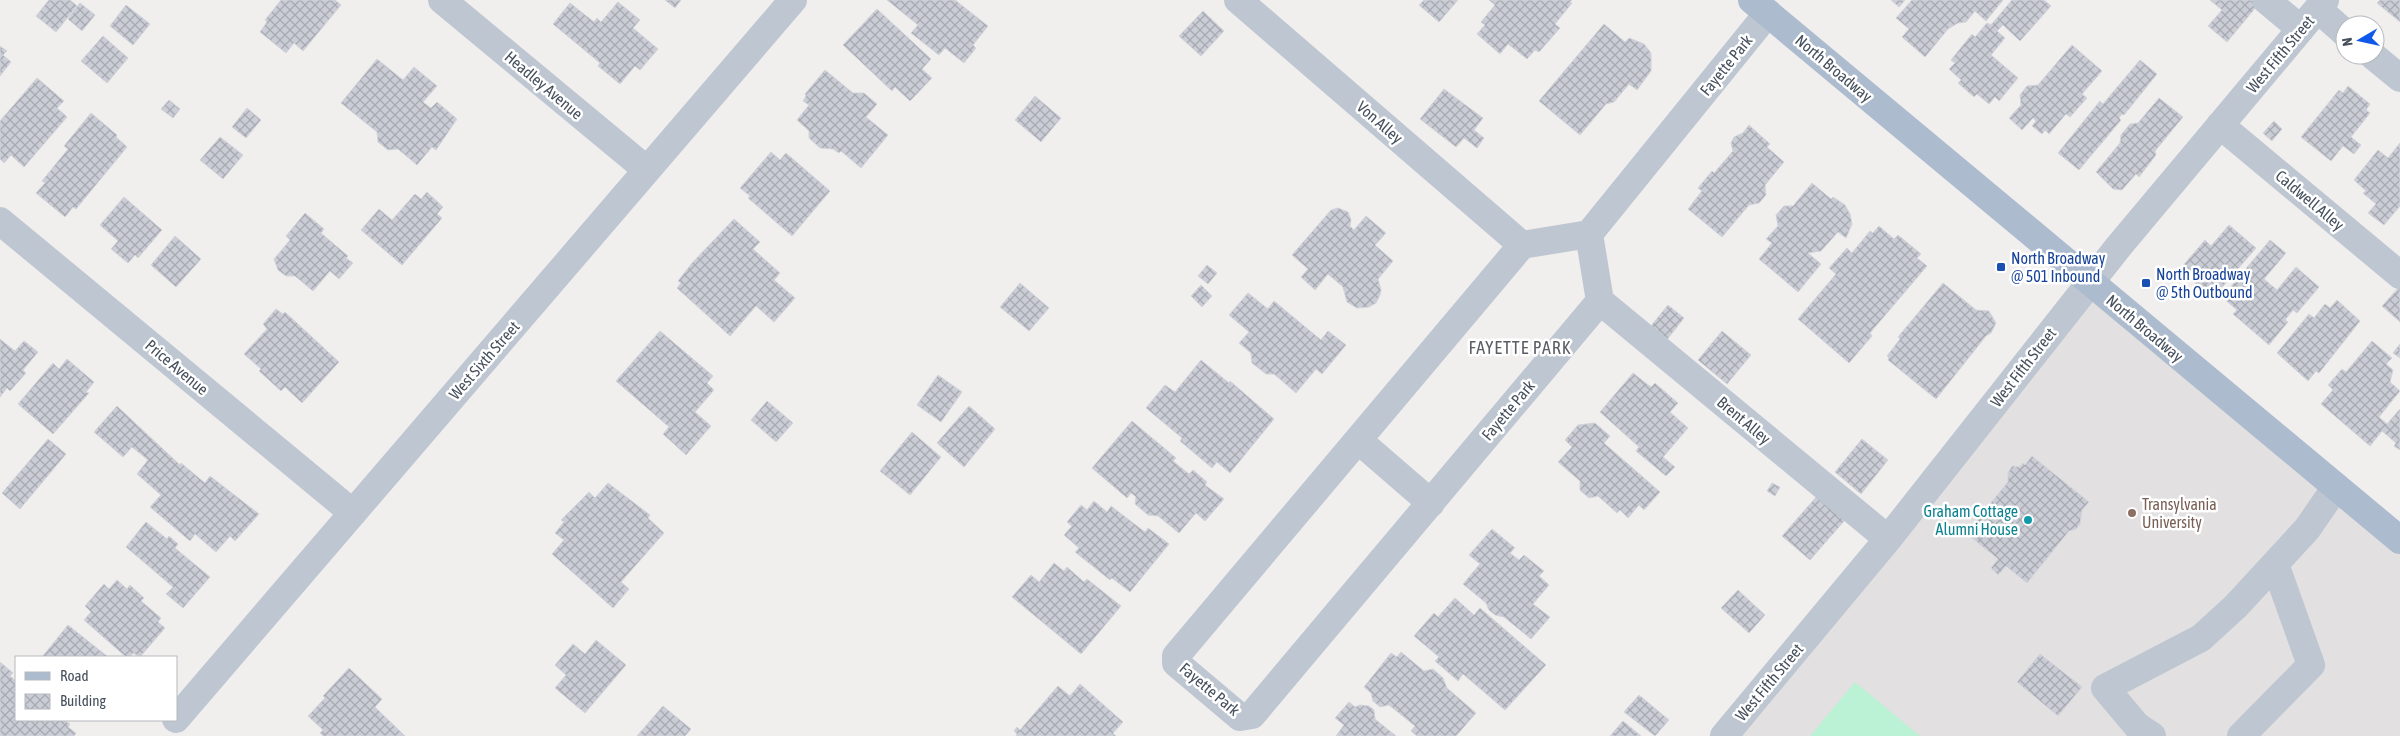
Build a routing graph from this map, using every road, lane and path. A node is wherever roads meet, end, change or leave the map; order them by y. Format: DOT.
graph roads {
  1 [pos="442,0"];
  2 [pos="793,0"];
  3 [pos="1238,0"];
  4 [pos="2266,0"];
  5 [pos="1760,7"];
  6 [pos="2314,12"];
  7 [pos="2335,26"];
  8 [pos="2384,65"];
  9 [pos="2400,78"];
  10 [pos="2220,125"];
  11 [pos="647,170"];
  12 [pos="0,221"];
  13 [pos="1589,234"];
  14 [pos="1522,245"];
  15 [pos="2400,274"];
  16 [pos="2090,282"];
  17 [pos="1600,301"];
  18 [pos="1358,440"];
  19 [pos="2336,487"];
  20 [pos="1430,503"];
  21 [pos="353,513"];
  22 [pos="1888,539"];
  23 [pos="2400,540"];
  24 [pos="2275,564"];
  25 [pos="178,717"];
  26 [pos="174,721"];
  27 [pos="162,736"];
  28 [pos="1724,736"];
  29 [pos="2152,736"];
  30 [pos="2241,736"];
  1 -- 11 [label="street, Headley Avenue"];
  2 -- 11 [label="street, West Sixth Street"];
  3 -- 14 [label="street, Von Alley"];
  4 -- 6 [label="street"];
  5 -- 13 [label="street, Fayette Park"];
  5 -- 16 [label="main road, North Broadway"];
  6 -- 7 [label="street"];
  6 -- 10 [label="street, West Fifth Street"];
  8 -- 9 [label="street"];
  10 -- 15 [label="street, Caldwell Alley"];
  10 -- 16 [label="street, West Fifth Street"];
  11 -- 21 [label="street, West Sixth Street"];
  12 -- 21 [label="street, Price Avenue"];
  13 -- 14 [label="street"];
  13 -- 17 [label="street"];
  14 -- 18 [label="street, Fayette Park"];
  16 -- 19 [label="main road, North Broadway"];
  16 -- 22 [label="street, West Fifth Street"];
  17 -- 20 [label="street, Fayette Park"];
  17 -- 22 [label="street, Brent Alley"];
  18 -- 20 [label="street"];
  18 -- 20 [label="street, Fayette Park"];
  19 -- 23 [label="main road, North Broadway"];
  19 -- 24 [label="street"];
  21 -- 25 [label="street, West Sixth Street"];
  22 -- 28 [label="street, West Fifth Street"];
  24 -- 29 [label="street"];
  24 -- 30 [label="street"];
  26 -- 27 [label="street, West Sixth Street"];
}
